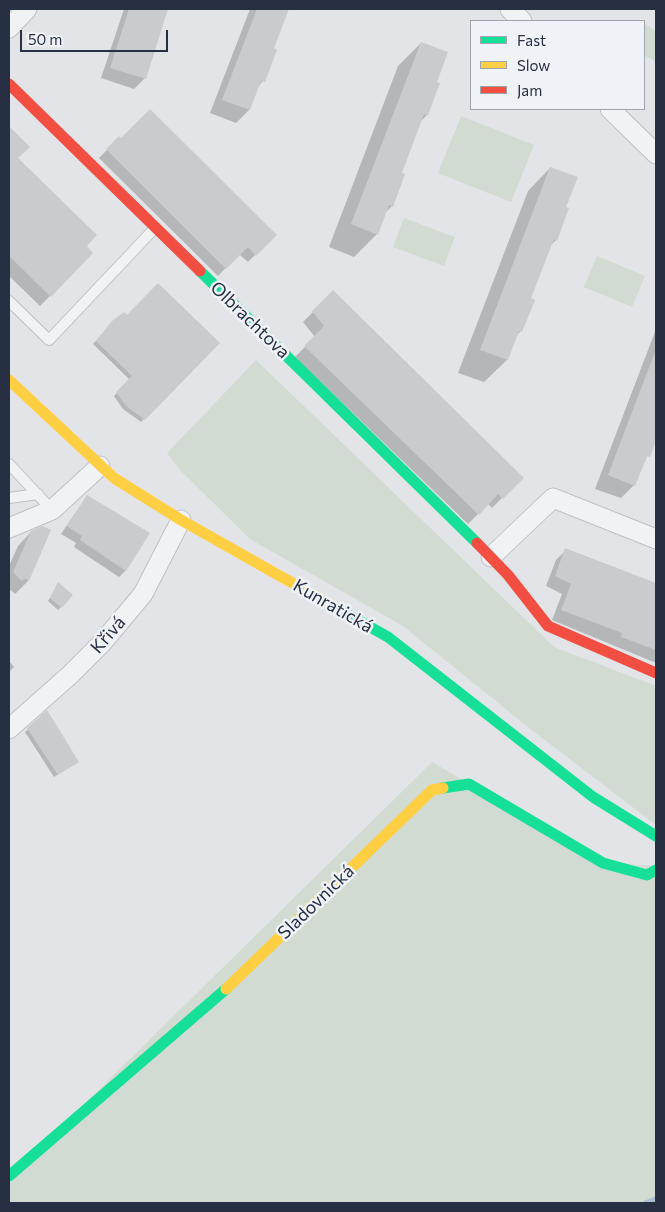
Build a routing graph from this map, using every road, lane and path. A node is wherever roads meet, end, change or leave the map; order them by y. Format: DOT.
graph roads {
  1 [pos="27,9"];
  2 [pos="510,9"];
  3 [pos="521,20"];
  4 [pos="9,28"];
  5 [pos="9,84"];
  6 [pos="611,110"];
  7 [pos="656,154"];
  8 [pos="155,228"];
  9 [pos="9,301"];
  10 [pos="9,380"];
  11 [pos="9,464"];
  12 [pos="100,466"];
  13 [pos="38,494"];
  14 [pos="9,498"];
  15 [pos="52,510"];
  16 [pos="181,520"];
  17 [pos="9,528"];
  18 [pos="656,539"];
  19 [pos="490,557"];
  20 [pos="656,673"];
  21 [pos="9,729"];
  22 [pos="656,836"];
  23 [pos="656,870"];
  24 [pos="9,1176"];
  1 -- 4 [label="street"];
  2 -- 3 [label="street"];
  5 -- 8 [label="street, Olbrachtova"];
  6 -- 7 [label="street"];
  8 -- 9 [label="lane"];
  8 -- 19 [label="street, Olbrachtova"];
  10 -- 12 [label="street, Kunratická"];
  11 -- 13 [label="lane"];
  12 -- 15 [label="street"];
  12 -- 16 [label="street, Kunratická"];
  13 -- 14 [label="lane"];
  13 -- 15 [label="lane"];
  15 -- 17 [label="street"];
  16 -- 21 [label="street, Křivá"];
  16 -- 22 [label="street, Kunratická"];
  18 -- 19 [label="street"];
  19 -- 20 [label="street, Olbrachtova"];
  23 -- 24 [label="street, Sladovnická"];
}
